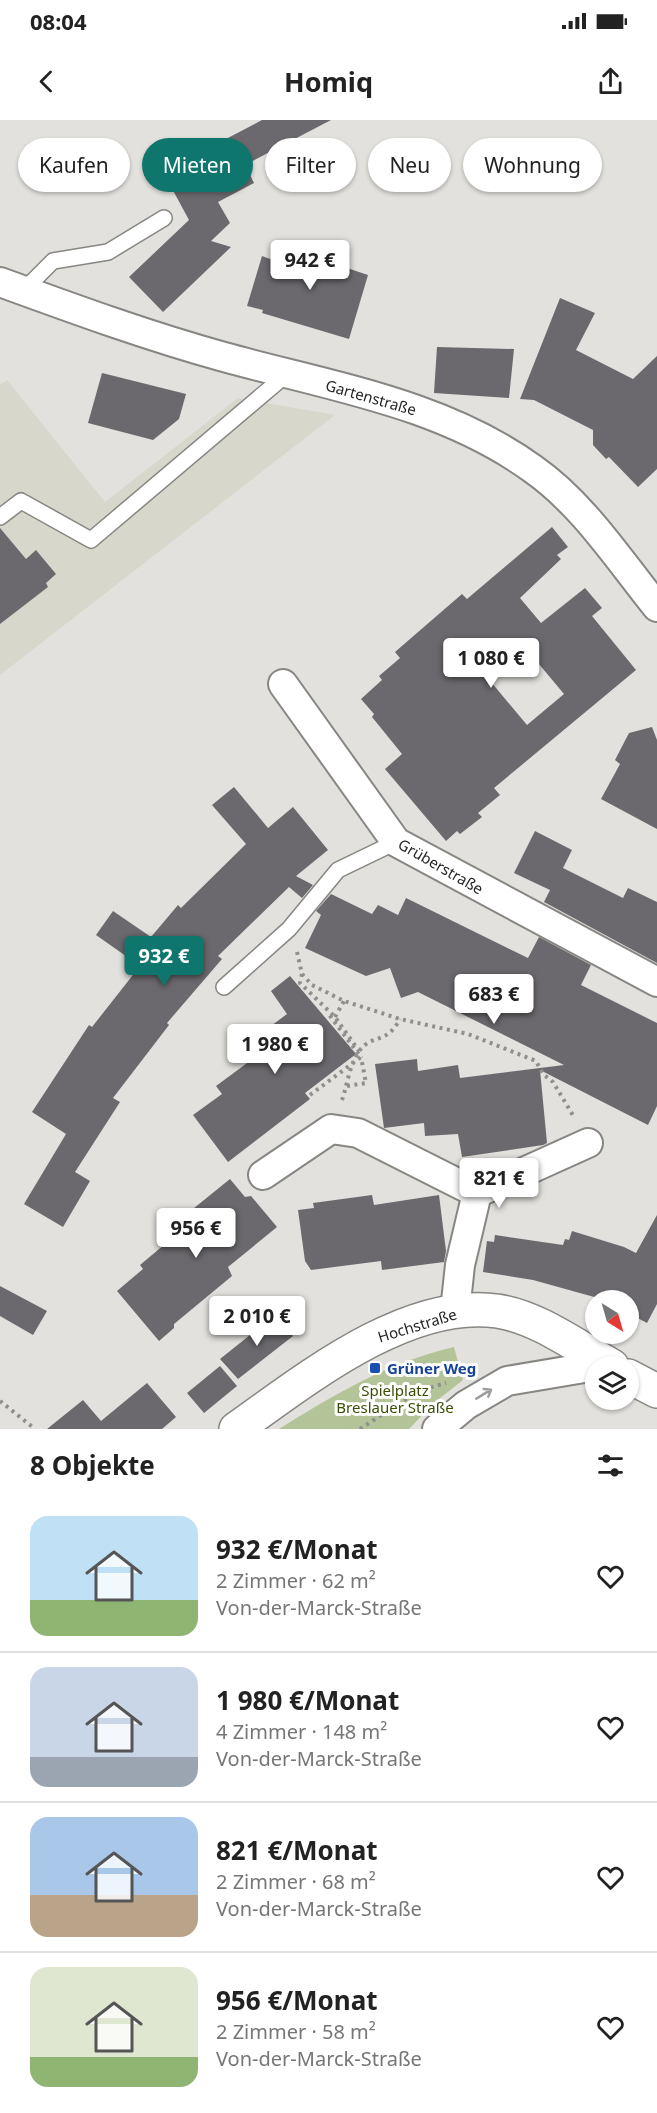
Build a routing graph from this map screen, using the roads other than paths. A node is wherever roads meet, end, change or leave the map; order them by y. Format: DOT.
graph roads {
  1 [pos="164,218"];
  2 [pos="12,287"];
  3 [pos="287,374"];
  4 [pos="0,517"];
  5 [pos="657,607"];
  6 [pos="283,684"];
  7 [pos="396,842"];
  8 [pos="657,982"];
  9 [pos="224,987"];
  10 [pos="588,1143"];
  11 [pos="263,1175"];
  12 [pos="477,1193"];
  13 [pos="455,1311"];
  14 [pos="592,1356"];
  15 [pos="585,1372"];
  16 [pos="639,1381"];
  17 [pos="657,1391"];
  18 [pos="236,1429"];
  19 [pos="437,1429"];
  1 -- 2 [label="lane, Gartenstraße"];
  2 -- 3 [label="street, Gartenstraße"];
  3 -- 4 [label="lane"];
  3 -- 5 [label="street, Gartenstraße"];
  6 -- 7 [label="street, Grüberstraße"];
  7 -- 8 [label="street, Grüberstraße"];
  7 -- 9 [label="lane"];
  10 -- 12 [label="street"];
  11 -- 12 [label="street"];
  12 -- 13 [label="street"];
  13 -- 14 [label="main road, Hochstraße"];
  13 -- 18 [label="main road, Hochstraße"];
  19 -- 15 [label="street, one-way"];
  16 -- 17 [label="main road, Hochstraße"];
}
